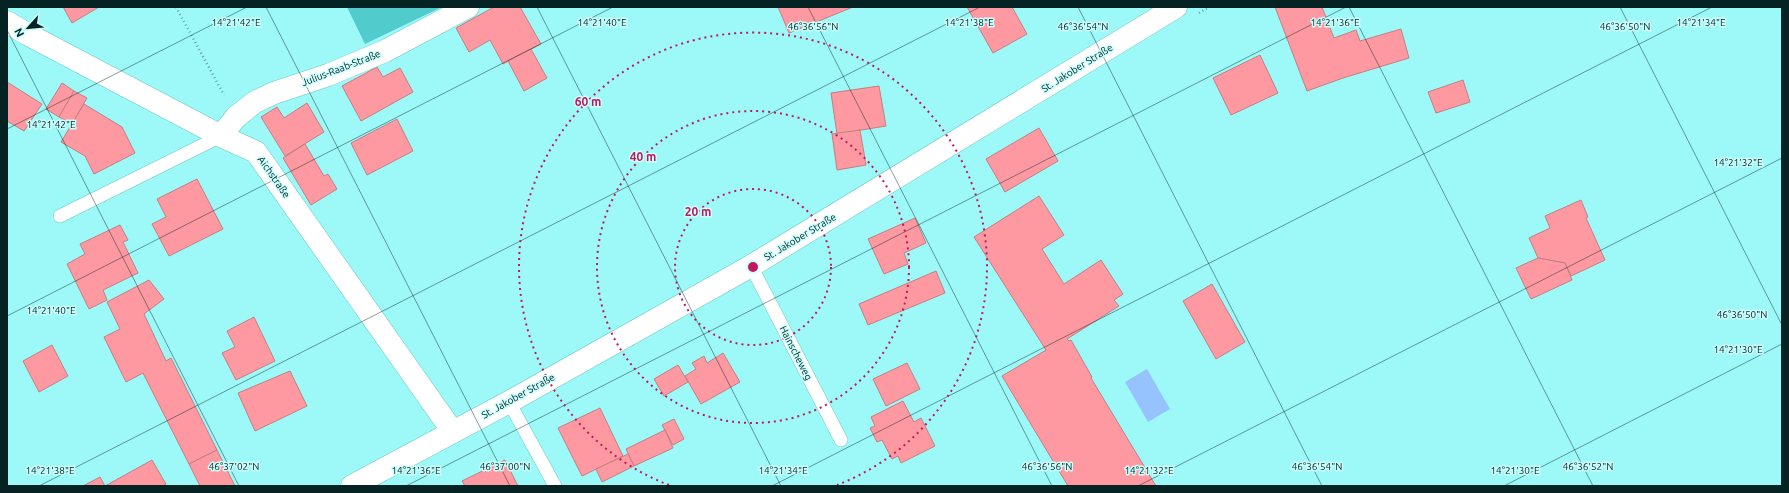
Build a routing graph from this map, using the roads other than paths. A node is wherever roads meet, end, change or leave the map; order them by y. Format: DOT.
graph roads {
  1 [pos="468,7"];
  2 [pos="1176,7"];
  3 [pos="7,22"];
  4 [pos="221,136"];
  5 [pos="60,216"];
  6 [pos="751,266"];
  7 [pos="509,402"];
  8 [pos="453,432"];
  9 [pos="841,440"];
  10 [pos="352,486"];
  11 [pos="555,486"];
  1 -- 4 [label="street, Julius-Raab-Straße"];
  2 -- 6 [label="street, St. Jakober Straße"];
  3 -- 4 [label="street, Aichstraße"];
  4 -- 5 [label="lane"];
  4 -- 8 [label="street, Aichstraße"];
  6 -- 7 [label="street, St. Jakober Straße"];
  6 -- 9 [label="lane, Hainscheweg"];
  7 -- 8 [label="street, St. Jakober Straße"];
  7 -- 11 [label="lane"];
  8 -- 10 [label="street, St. Jakober Straße"];
}
